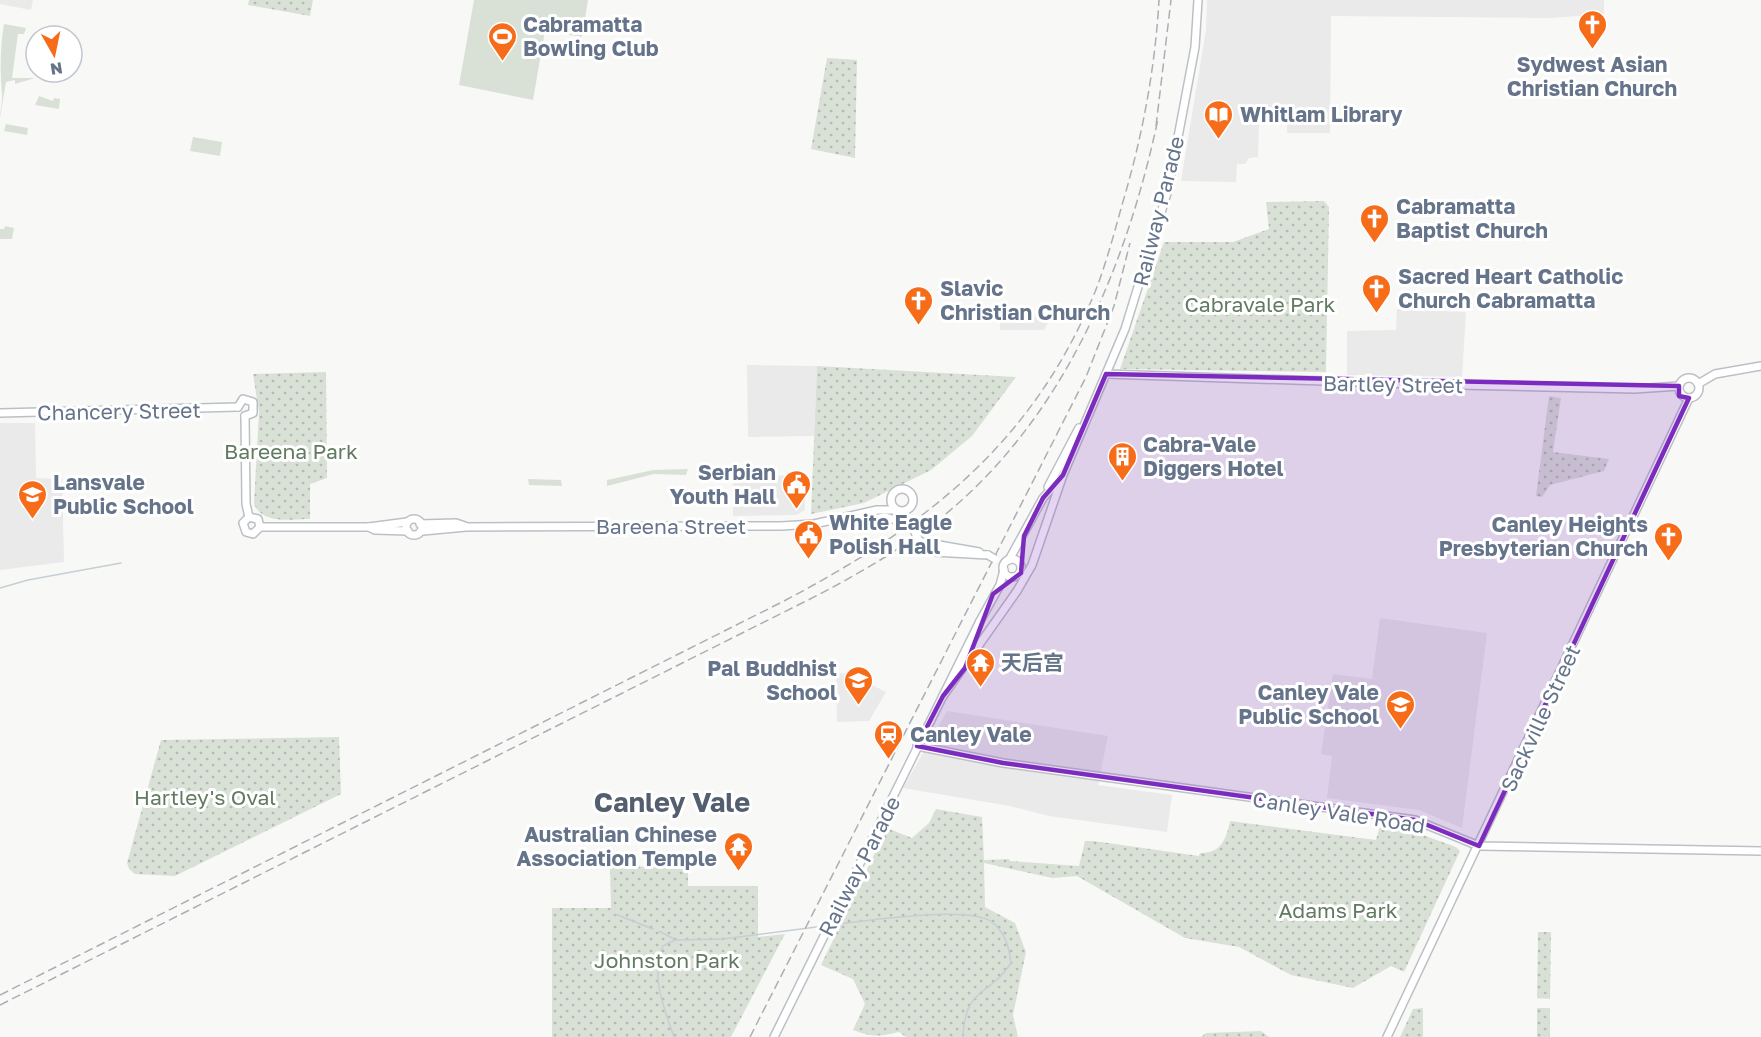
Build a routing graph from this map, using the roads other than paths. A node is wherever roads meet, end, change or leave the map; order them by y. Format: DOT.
graph roads {
  1 [pos="1197,0"];
  2 [pos="1761,366"];
  3 [pos="1106,374"];
  4 [pos="1698,384"];
  5 [pos="1679,386"];
  6 [pos="1689,398"];
  7 [pos="238,407"];
  8 [pos="0,414"];
  9 [pos="1089,414"];
  10 [pos="245,416"];
  11 [pos="1063,475"];
  12 [pos="893,495"];
  13 [pos="1043,498"];
  14 [pos="911,507"];
  15 [pos="898,510"];
  16 [pos="874,511"];
  17 [pos="249,517"];
  18 [pos="407,522"];
  19 [pos="809,524"];
  20 [pos="908,524"];
  21 [pos="260,527"];
  22 [pos="369,527"];
  23 [pos="421,527"];
  24 [pos="408,531"];
  25 [pos="1024,536"];
  26 [pos="918,539"];
  27 [pos="948,547"];
  28 [pos="964,554"];
  29 [pos="991,557"];
  30 [pos="1009,560"];
  31 [pos="1021,567"];
  32 [pos="1004,569"];
  33 [pos="1017,576"];
  34 [pos="996,590"];
  35 [pos="980,621"];
  36 [pos="993,627"];
  37 [pos="971,648"];
  38 [pos="962,672"];
  39 [pos="947,688"];
  40 [pos="944,696"];
  41 [pos="917,747"];
  42 [pos="1479,846"];
  43 [pos="1761,851"];
  44 [pos="774,1037"];
  45 [pos="1387,1037"];
  1 -- 3 [label="main road, Railway Parade"];
  2 -- 4 [label="main road"];
  3 -- 5 [label="main road, Bartley Street"];
  3 -- 9 [label="main road, Railway Parade"];
  4 -- 5 [label="main road"];
  4 -- 6 [label="main road"];
  5 -- 6 [label="main road"];
  6 -- 42 [label="main road, Sackville Street"];
  7 -- 8 [label="main road, Chancery Street"];
  7 -- 10 [label="main road"];
  7 -- 10 [label="main road"];
  9 -- 11 [label="main road, Railway Parade"];
  9 -- 13 [label="main road, Railway Parade"];
  10 -- 17 [label="main road"];
  11 -- 13 [label="main road"];
  11 -- 36 [label="main road, Railway Parade"];
  12 -- 14 [label="main road"];
  12 -- 15 [label="main road"];
  12 -- 16 [label="main road, Bareena Street"];
  13 -- 25 [label="main road"];
  14 -- 15 [label="main road"];
  14 -- 20 [label="main road"];
  15 -- 16 [label="main road, Bareena Street"];
  15 -- 20 [label="main road"];
  16 -- 19 [label="main road, Bareena Street"];
  17 -- 21 [label="main road"];
  17 -- 21 [label="main road"];
  18 -- 22 [label="main road"];
  18 -- 23 [label="main road"];
  18 -- 24 [label="main road"];
  19 -- 20 [label="main road"];
  19 -- 23 [label="main road, Bareena Street"];
  20 -- 26 [label="main road, bridge"];
  21 -- 22 [label="main road"];
  22 -- 24 [label="main road"];
  23 -- 24 [label="main road"];
  25 -- 30 [label="main road"];
  25 -- 31 [label="main road"];
  26 -- 27 [label="main road"];
  26 -- 28 [label="main road"];
  27 -- 28 [label="main road"];
  27 -- 29 [label="main road"];
  28 -- 29 [label="main road"];
  29 -- 30 [label="main road"];
  29 -- 32 [label="main road"];
  30 -- 31 [label="main road"];
  30 -- 32 [label="main road"];
  31 -- 33 [label="main road"];
  32 -- 33 [label="main road"];
  32 -- 34 [label="main road"];
  33 -- 34 [label="main road"];
  34 -- 35 [label="main road"];
  35 -- 37 [label="main road"];
  35 -- 39 [label="main road, Railway Parade"];
  36 -- 37 [label="main road"];
  36 -- 38 [label="main road, Railway Parade"];
  37 -- 38 [label="main road"];
  37 -- 39 [label="main road"];
  38 -- 40 [label="main road, Railway Parade"];
  39 -- 40 [label="main road, Railway Parade"];
  40 -- 41 [label="main road, Railway Parade"];
  41 -- 42 [label="main road, Canley Vale Road"];
  41 -- 44 [label="main road, Railway Parade"];
  42 -- 43 [label="main road, Canley Vale Road"];
  42 -- 45 [label="main road, Sackville Street"];
}
